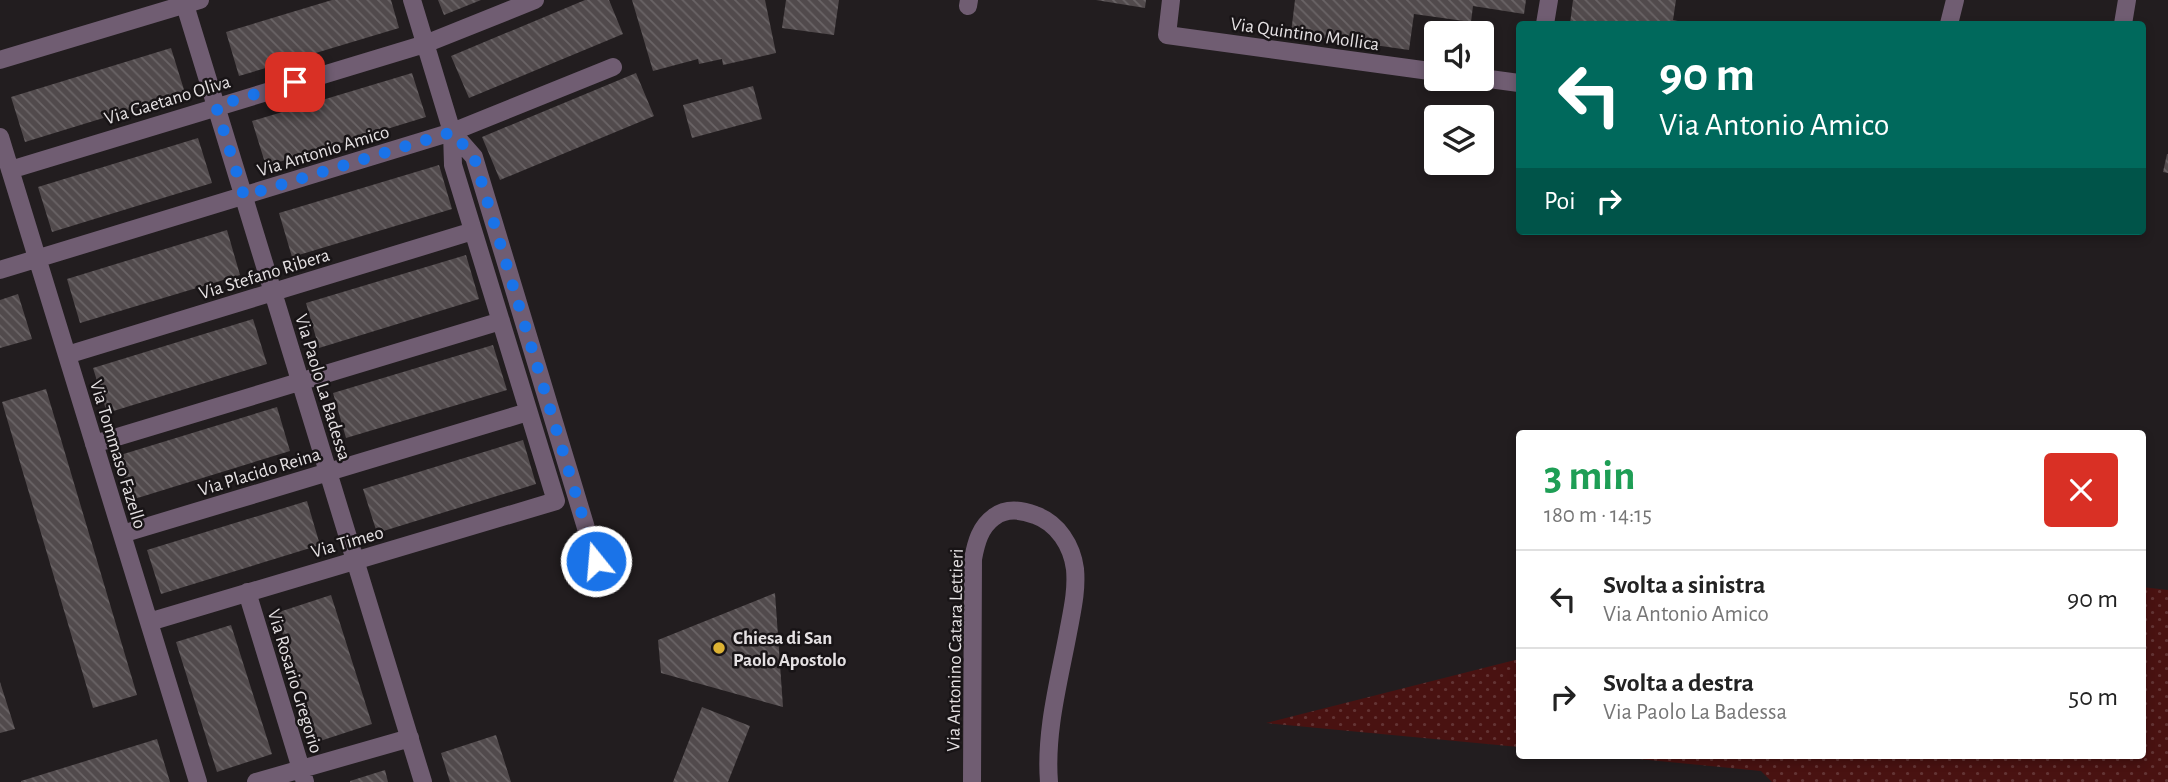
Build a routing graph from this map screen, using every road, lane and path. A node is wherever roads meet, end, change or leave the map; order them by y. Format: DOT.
graph roads {
  1 [pos="412,0"];
  2 [pos="535,0"];
  3 [pos="1171,0"];
  4 [pos="1549,0"];
  5 [pos="1955,0"];
  6 [pos="2127,0"];
  7 [pos="193,2"];
  8 [pos="1546,21"];
  9 [pos="1950,21"];
  10 [pos="2124,21"];
  11 [pos="425,44"];
  12 [pos="0,60"];
  13 [pos="613,67"];
  14 [pos="1424,70"];
  15 [pos="1494,80"];
  16 [pos="1516,83"];
  17 [pos="216,106"];
  18 [pos="452,132"];
  19 [pos="0,138"];
  20 [pos="10,170"];
  21 [pos="244,196"];
  22 [pos="473,231"];
  23 [pos="38,259"];
  24 [pos="0,270"];
  25 [pos="273,292"];
  26 [pos="500,321"];
  27 [pos="67,355"];
  28 [pos="301,381"];
  29 [pos="528,412"];
  30 [pos="94,444"];
  31 [pos="329,472"];
  32 [pos="122,534"];
  33 [pos="355,561"];
  34 [pos="596,561"];
  35 [pos="247,592"];
  36 [pos="149,622"];
  37 [pos="410,738"];
  38 [pos="303,775"];
  39 [pos="198,782"];
  40 [pos="256,782"];
  41 [pos="423,782"];
  42 [pos="972,782"];
  43 [pos="1049,782"];
  1 -- 11 [label="street"];
  2 -- 11 [label="street, Via Gaetano Oliva"];
  3 -- 14 [label="street, Via Quintino Mollica"];
  4 -- 8 [label="street"];
  5 -- 9 [label="street"];
  6 -- 10 [label="street"];
  7 -- 12 [label="street"];
  7 -- 17 [label="street, Via Paolo La Badessa"];
  11 -- 17 [label="street, Via Gaetano Oliva"];
  11 -- 18 [label="street"];
  13 -- 18 [label="street, Via Antonio Amico"];
  15 -- 16 [label="street"];
  17 -- 20 [label="street, Via Gaetano Oliva"];
  17 -- 21 [label="street, Via Paolo La Badessa"];
  18 -- 21 [label="street, Via Antonio Amico"];
  18 -- 22 [label="street"];
  18 -- 34 [label="street"];
  19 -- 20 [label="street, Via Tommaso Fazello"];
  20 -- 23 [label="street, Via Tommaso Fazello"];
  21 -- 23 [label="street, Via Antonio Amico"];
  21 -- 25 [label="street, Via Paolo La Badessa"];
  22 -- 25 [label="street, Via Stefano Ribera"];
  22 -- 26 [label="street"];
  23 -- 24 [label="street, Via Antonio Amico"];
  23 -- 27 [label="street, Via Tommaso Fazello"];
  25 -- 27 [label="street, Via Stefano Ribera"];
  25 -- 28 [label="street, Via Paolo La Badessa"];
  26 -- 28 [label="street"];
  26 -- 29 [label="street"];
  27 -- 30 [label="street, Via Tommaso Fazello"];
  28 -- 30 [label="street"];
  28 -- 31 [label="street, Via Paolo La Badessa"];
  29 -- 31 [label="street, Via Placido Reina"];
  29 -- 33 [label="street, Via Timeo"];
  30 -- 32 [label="street, Via Tommaso Fazello"];
  31 -- 32 [label="street, Via Placido Reina"];
  31 -- 33 [label="street, Via Paolo La Badessa"];
  32 -- 36 [label="street, Via Tommaso Fazello"];
  33 -- 35 [label="street, Via Timeo"];
  33 -- 37 [label="street, Via Paolo La Badessa"];
  35 -- 36 [label="street, Via Timeo"];
  35 -- 38 [label="street, Via Rosario Gregorio"];
  36 -- 39 [label="street, Via Tommaso Fazello"];
  37 -- 38 [label="street"];
  37 -- 41 [label="street, Via Paolo La Badessa"];
  38 -- 40 [label="street"];
  42 -- 43 [label="street, Via Antonino Catara Lettieri"];
}
